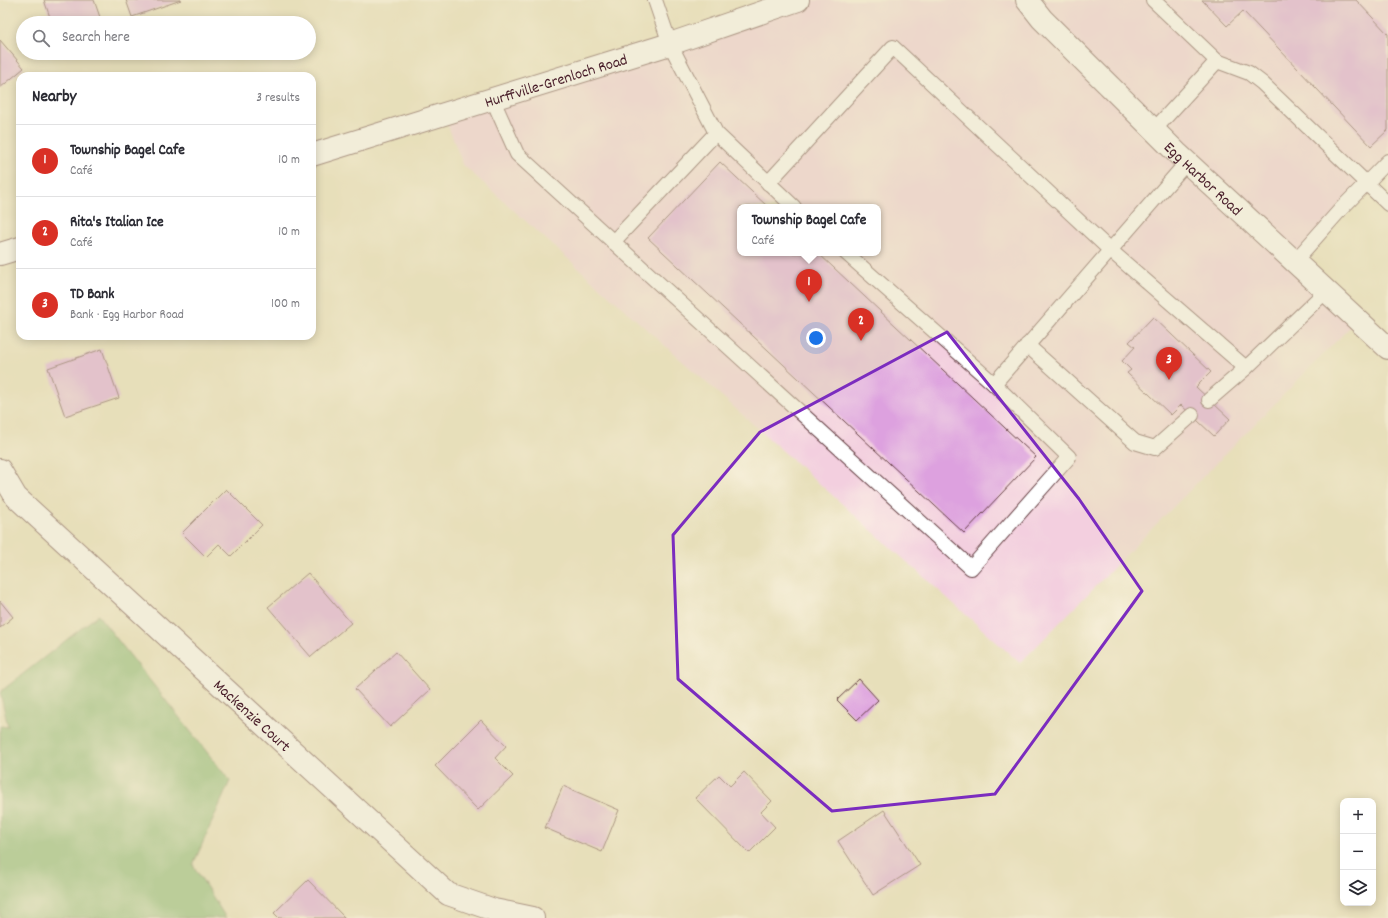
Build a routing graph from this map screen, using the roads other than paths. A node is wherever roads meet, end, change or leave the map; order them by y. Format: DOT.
graph roads {
  1 [pos="655,0"];
  2 [pos="798,0"];
  3 [pos="1027,0"];
  4 [pos="1153,0"];
  5 [pos="670,44"];
  6 [pos="1217,61"];
  7 [pos="492,98"];
  8 [pos="1154,130"];
  9 [pos="716,133"];
  10 [pos="316,154"];
  11 [pos="1388,161"];
  12 [pos="1187,162"];
  13 [pos="768,183"];
  14 [pos="1365,184"];
  15 [pos="791,204"];
  16 [pos="1388,204"];
  17 [pos="613,242"];
  18 [pos="16,249"];
  19 [pos="1110,250"];
  20 [pos="0,254"];
  21 [pos="849,256"];
  22 [pos="1294,262"];
  23 [pos="1326,291"];
  24 [pos="1027,345"];
  25 [pos="1388,348"];
  26 [pos="1246,368"];
  27 [pos="994,384"];
  28 [pos="1210,400"];
  29 [pos="1192,415"];
  30 [pos="0,470"];
  31 [pos="533,918"];
  1 -- 5 [label="lane"];
  2 -- 5 [label="main road, Hurffville-Grenloch Road"];
  3 -- 8 [label="main road, Egg Harbor Road"];
  4 -- 6 [label="lane"];
  5 -- 7 [label="main road, Hurffville-Grenloch Road"];
  5 -- 9 [label="lane"];
  6 -- 8 [label="lane"];
  6 -- 14 [label="lane"];
  7 -- 10 [label="main road, Hurffville-Grenloch Road"];
  7 -- 17 [label="lane"];
  8 -- 12 [label="main road, Egg Harbor Road"];
  9 -- 13 [label="lane"];
  9 -- 17 [label="lane"];
  11 -- 14 [label="lane"];
  12 -- 19 [label="lane"];
  12 -- 22 [label="main road, Egg Harbor Road"];
  13 -- 15 [label="lane"];
  13 -- 19 [label="lane"];
  14 -- 16 [label="lane"];
  14 -- 22 [label="lane"];
  17 -- 27 [label="lane"];
  18 -- 20 [label="main road"];
  19 -- 24 [label="lane"];
  19 -- 26 [label="lane"];
  21 -- 27 [label="lane"];
  22 -- 23 [label="main road, Egg Harbor Road"];
  23 -- 25 [label="main road, Egg Harbor Road"];
  23 -- 26 [label="lane"];
  24 -- 27 [label="lane"];
  24 -- 29 [label="lane"];
  26 -- 28 [label="lane"];
  30 -- 31 [label="main road, Mackenzie Court"];
}
